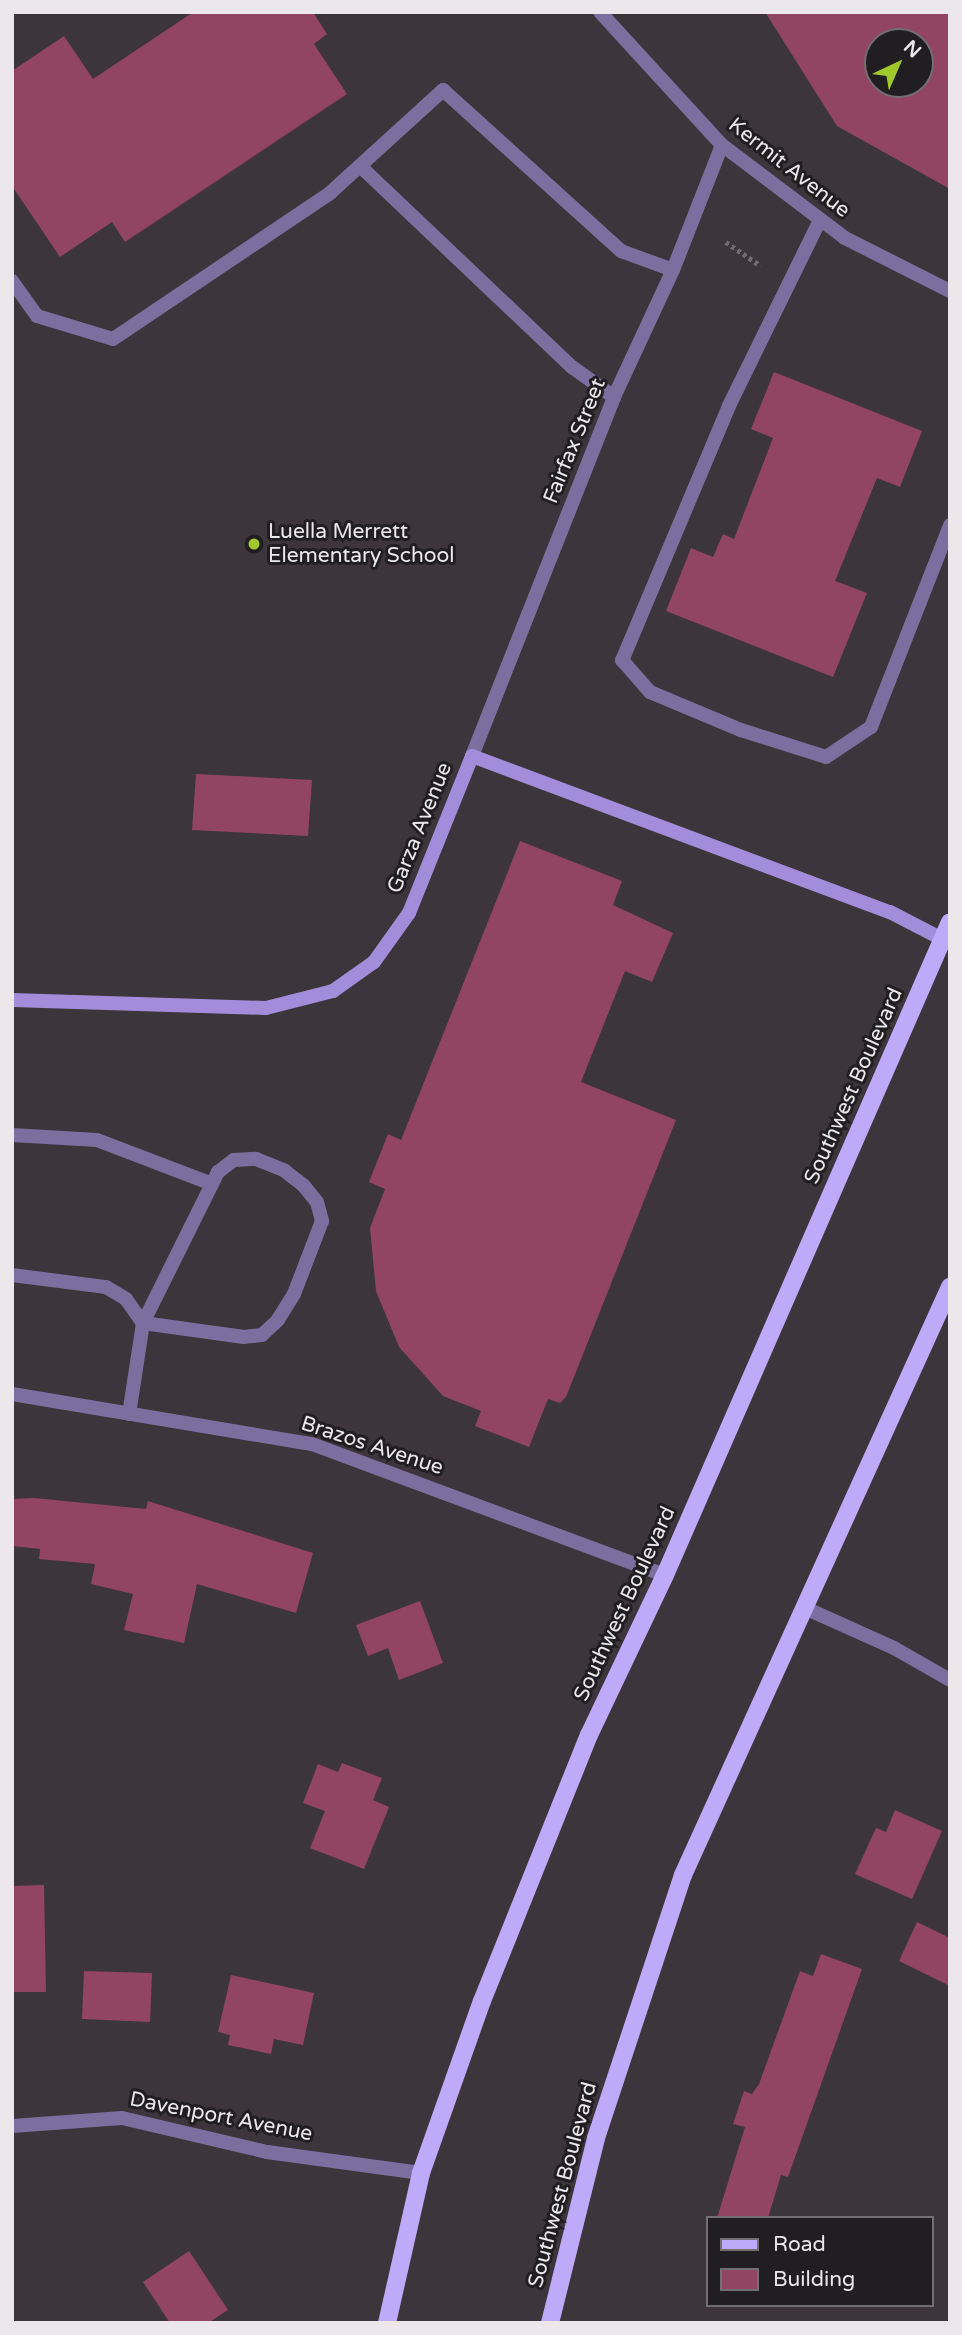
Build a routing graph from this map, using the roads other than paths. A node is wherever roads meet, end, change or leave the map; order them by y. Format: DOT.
graph roads {
  1 [pos="600,12"];
  2 [pos="722,145"];
  3 [pos="360,166"];
  4 [pos="820,220"];
  5 [pos="673,270"];
  6 [pos="12,281"];
  7 [pos="950,291"];
  8 [pos="614,397"];
  9 [pos="950,525"];
  10 [pos="472,756"];
  11 [pos="950,922"];
  12 [pos="946,941"];
  13 [pos="12,1000"];
  14 [pos="12,1135"];
  15 [pos="212,1184"];
  16 [pos="12,1275"];
  17 [pos="950,1287"];
  18 [pos="143,1323"];
  19 [pos="12,1394"];
  20 [pos="129,1414"];
  21 [pos="665,1575"];
  22 [pos="805,1608"];
  23 [pos="950,1680"];
  24 [pos="12,2126"];
  25 [pos="421,2173"];
  26 [pos="387,2323"];
  27 [pos="550,2323"];
  1 -- 2 [label="street, Kermit Avenue"];
  2 -- 4 [label="street, Kermit Avenue"];
  2 -- 5 [label="street, Fairfax Street"];
  3 -- 5 [label="street"];
  3 -- 6 [label="street"];
  3 -- 8 [label="street"];
  4 -- 7 [label="street, Kermit Avenue"];
  4 -- 9 [label="street"];
  5 -- 8 [label="street, Fairfax Street"];
  8 -- 10 [label="street, Fairfax Street"];
  10 -- 12 [label="street, Garza Avenue"];
  10 -- 13 [label="street, Garza Avenue"];
  11 -- 12 [label="main road, Southwest Boulevard"];
  12 -- 21 [label="main road, Southwest Boulevard"];
  14 -- 15 [label="street"];
  15 -- 18 [label="street"];
  15 -- 18 [label="street"];
  16 -- 18 [label="street"];
  17 -- 22 [label="main road, Southwest Boulevard"];
  18 -- 20 [label="street"];
  19 -- 20 [label="street, Brazos Avenue"];
  20 -- 21 [label="street, Brazos Avenue"];
  21 -- 25 [label="main road, Southwest Boulevard"];
  22 -- 23 [label="street"];
  22 -- 27 [label="main road, Southwest Boulevard"];
  24 -- 25 [label="street, Davenport Avenue"];
  25 -- 26 [label="main road, Southwest Boulevard"];
}
